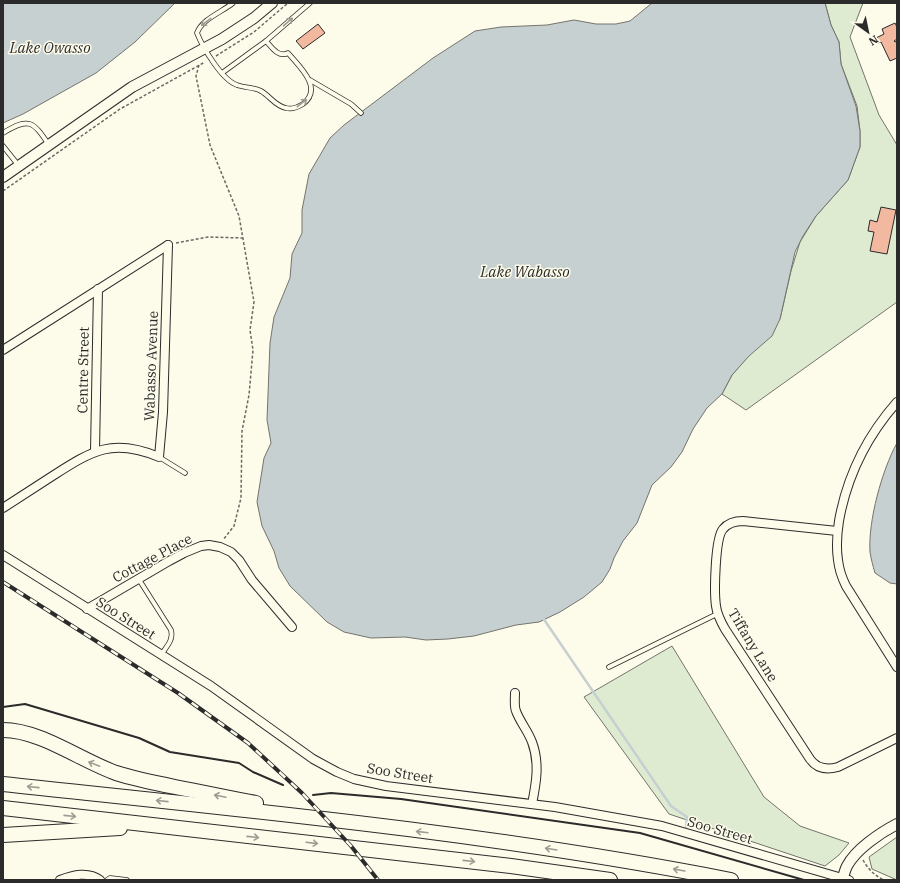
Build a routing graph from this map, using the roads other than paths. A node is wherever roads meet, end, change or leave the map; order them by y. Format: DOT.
graph roads {
  1 [pos="233,3"];
  2 [pos="272,3"];
  3 [pos="310,3"];
  4 [pos="266,41"];
  5 [pos="205,49"];
  6 [pos="222,73"];
  7 [pos="310,80"];
  8 [pos="361,113"];
  9 [pos="3,133"];
  10 [pos="49,145"];
  11 [pos="3,146"];
  12 [pos="20,166"];
  13 [pos="3,177"];
  14 [pos="98,288"];
  15 [pos="3,350"];
  16 [pos="897,402"];
  17 [pos="95,451"];
  18 [pos="159,456"];
  19 [pos="185,473"];
  20 [pos="3,508"];
  21 [pos="838,531"];
  22 [pos="3,555"];
  23 [pos="138,578"];
  24 [pos="87,609"];
  25 [pos="718,613"];
  26 [pos="292,627"];
  27 [pos="161,655"];
  28 [pos="609,667"];
  29 [pos="897,667"];
  30 [pos="514,693"];
  31 [pos="3,730"];
  32 [pos="897,738"];
  33 [pos="3,784"];
  34 [pos="532,804"];
  35 [pos="3,808"];
  36 [pos="298,816"];
  37 [pos="897,824"];
  38 [pos="158,826"];
  39 [pos="3,835"];
  40 [pos="846,879"];
  41 [pos="60,880"];
  42 [pos="100,880"];
  43 [pos="107,880"];
  44 [pos="127,880"];
  45 [pos="610,880"];
  46 [pos="731,880"];
  1 -- 5 [label="lane, one-way"];
  2 -- 5 [label="street"];
  4 -- 3 [label="lane, one-way"];
  4 -- 6 [label="lane"];
  4 -- 7 [label="lane"];
  5 -- 6 [label="lane"];
  5 -- 10 [label="street"];
  6 -- 7 [label="lane, one-way"];
  7 -- 8 [label="lane"];
  9 -- 10 [label="lane"];
  10 -- 12 [label="street"];
  11 -- 12 [label="lane"];
  12 -- 13 [label="street"];
  14 -- 15 [label="street"];
  14 -- 17 [label="street, Centre Street"];
  14 -- 18 [label="street, Wabasso Avenue"];
  16 -- 21 [label="street"];
  17 -- 18 [label="street"];
  17 -- 20 [label="street"];
  18 -- 19 [label="lane"];
  21 -- 25 [label="street, Tiffany Lane"];
  21 -- 29 [label="street"];
  22 -- 24 [label="street, Soo Street"];
  23 -- 24 [label="street, Cottage Place"];
  23 -- 26 [label="street, Cottage Place"];
  23 -- 27 [label="lane"];
  24 -- 27 [label="street, Soo Street"];
  25 -- 28 [label="lane"];
  25 -- 32 [label="street, Tiffany Lane"];
  27 -- 34 [label="street, Soo Street"];
  30 -- 34 [label="street"];
  36 -- 31 [label="highway, one-way"];
  36 -- 33 [label="highway, one-way"];
  34 -- 40 [label="street, Soo Street"];
  35 -- 38 [label="highway, one-way"];
  46 -- 36 [label="highway, one-way"];
  37 -- 40 [label="street"];
  38 -- 39 [label="highway"];
  38 -- 45 [label="highway, one-way"];
  41 -- 42 [label="street"];
  43 -- 44 [label="lane"];
}
